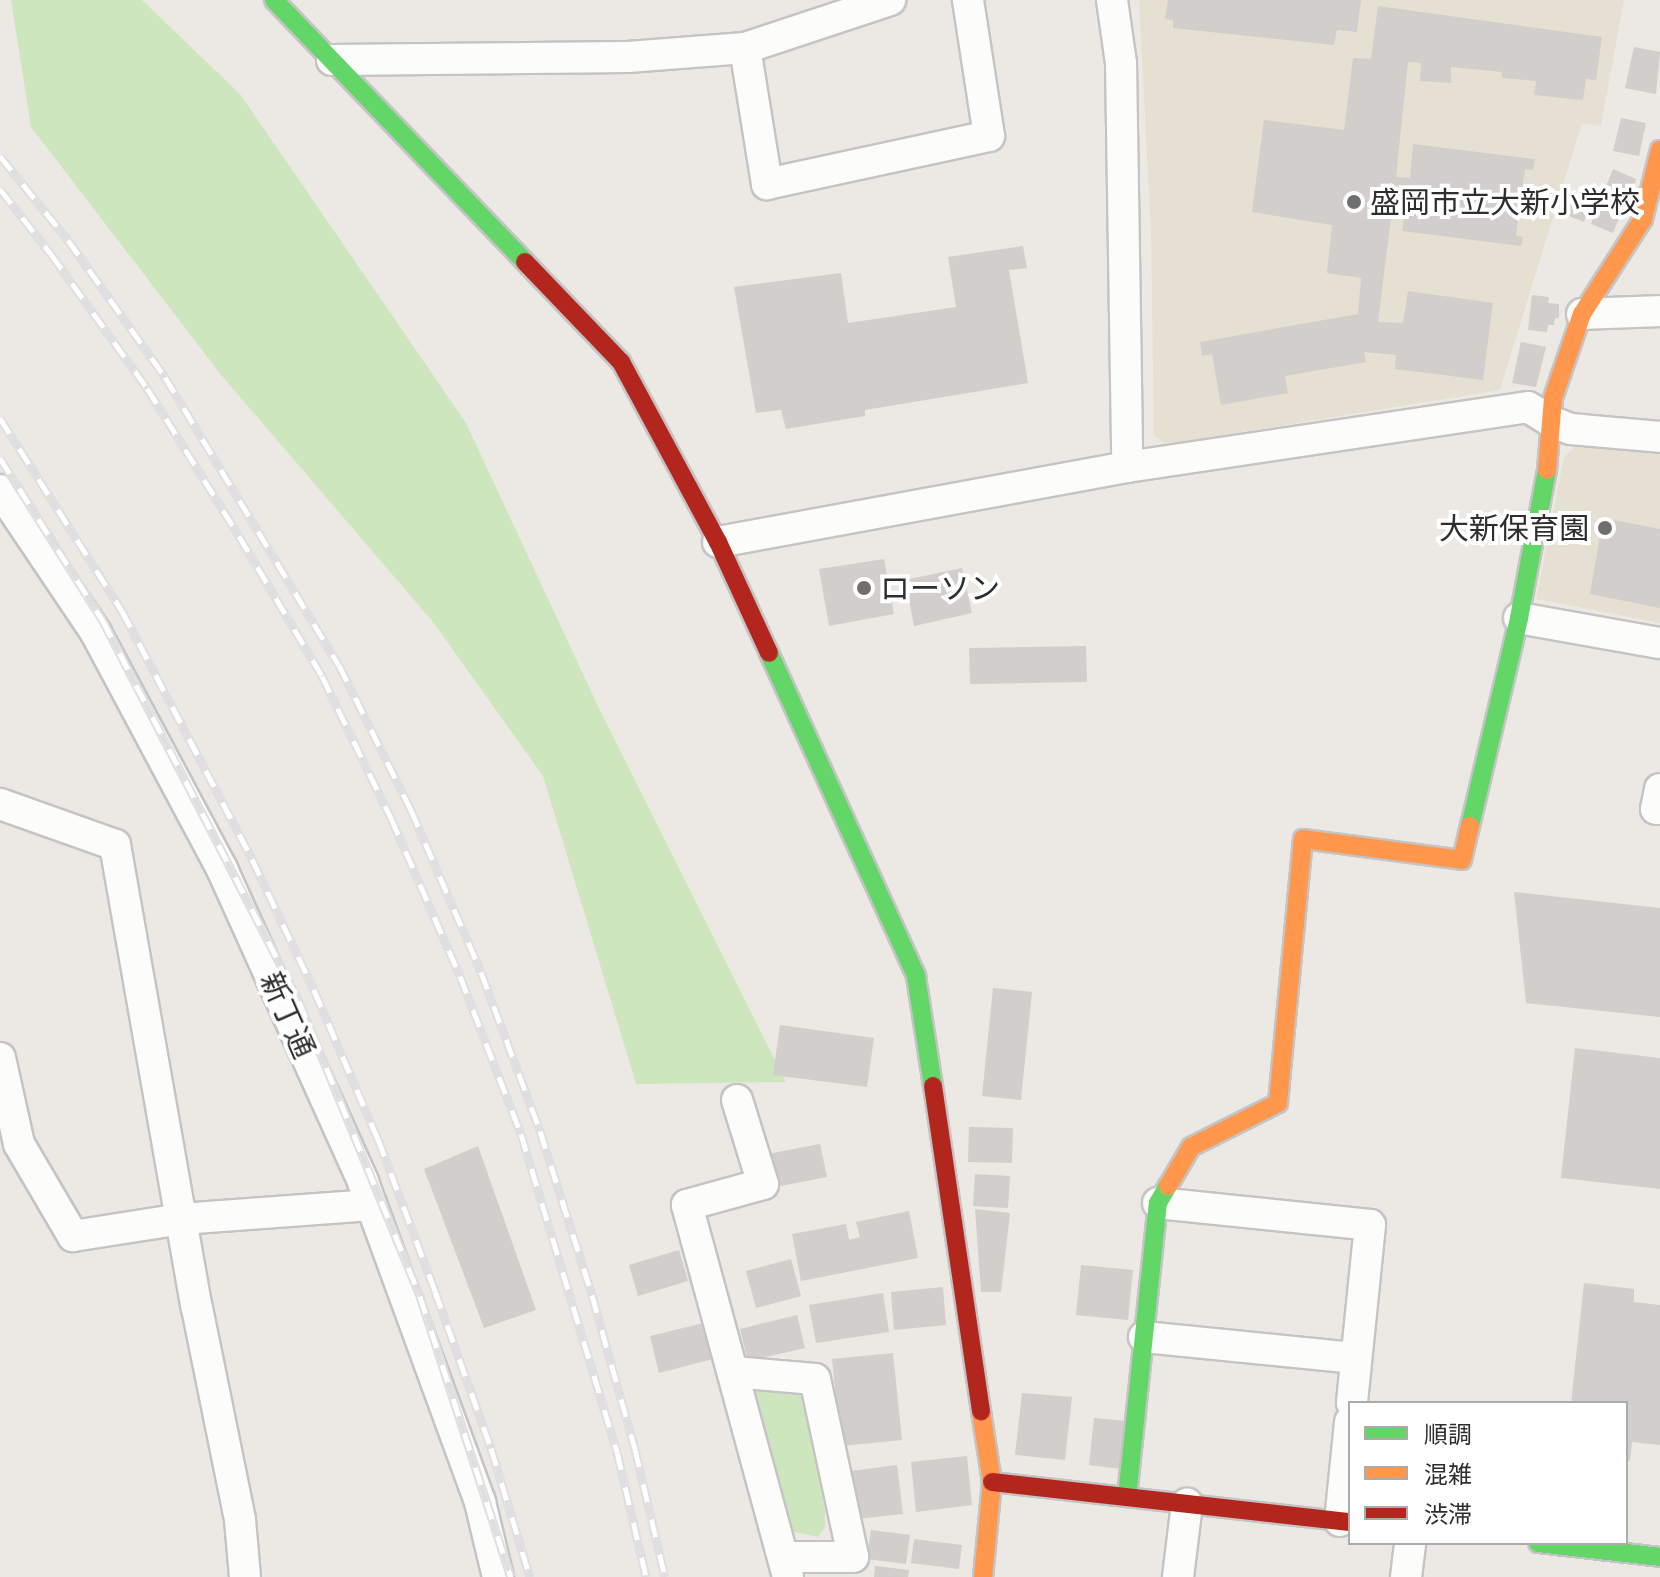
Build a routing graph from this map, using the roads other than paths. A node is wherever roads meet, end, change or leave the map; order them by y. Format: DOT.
graph roads {
  1 [pos="274,0"];
  2 [pos="968,0"];
  3 [pos="1112,0"];
  4 [pos="877,2"];
  5 [pos="745,48"];
  6 [pos="332,60"];
  7 [pos="1660,150"];
  8 [pos="1660,311"];
  9 [pos="1582,314"];
  10 [pos="1550,421"];
  11 [pos="1660,437"];
  12 [pos="1127,467"];
  13 [pos="0,490"];
  14 [pos="718,542"];
  15 [pos="1519,618"];
  16 [pos="1660,643"];
  17 [pos="1660,789"];
  18 [pos="0,804"];
  19 [pos="1660,809"];
  20 [pos="0,1058"];
  21 [pos="737,1100"];
  22 [pos="1158,1203"];
  23 [pos="371,1205"];
  24 [pos="181,1219"];
  25 [pos="1144,1337"];
  26 [pos="1356,1358"];
  27 [pos="733,1372"];
  28 [pos="1352,1401"];
  29 [pos="1348,1462"];
  30 [pos="992,1482"];
  31 [pos="1127,1497"];
  32 [pos="1187,1504"];
  33 [pos="1345,1521"];
  34 [pos="1410,1545"];
  35 [pos="1555,1545"];
  36 [pos="1660,1557"];
  37 [pos="786,1567"];
  38 [pos="245,1577"];
  39 [pos="498,1577"];
  40 [pos="983,1577"];
  41 [pos="1178,1577"];
  42 [pos="1406,1577"];
  1 -- 6 [label="street"];
  2 -- 5 [label="street"];
  3 -- 12 [label="street"];
  4 -- 5 [label="street"];
  5 -- 6 [label="street"];
  6 -- 14 [label="street"];
  7 -- 9 [label="street"];
  8 -- 9 [label="street"];
  9 -- 10 [label="street"];
  10 -- 11 [label="street"];
  10 -- 12 [label="street"];
  10 -- 15 [label="street"];
  12 -- 14 [label="street"];
  13 -- 23 [label="street, 新丁通"];
  14 -- 30 [label="street"];
  15 -- 16 [label="street"];
  15 -- 22 [label="street"];
  17 -- 19 [label="street"];
  18 -- 24 [label="street"];
  20 -- 24 [label="street"];
  21 -- 27 [label="street"];
  22 -- 25 [label="street"];
  22 -- 26 [label="street"];
  23 -- 24 [label="street"];
  23 -- 39 [label="street, 新丁通"];
  24 -- 38 [label="street"];
  25 -- 26 [label="street"];
  25 -- 31 [label="street"];
  26 -- 28 [label="street"];
  27 -- 37 [label="street"];
  27 -- 37 [label="street"];
  29 -- 33 [label="street"];
  30 -- 31 [label="street"];
  30 -- 40 [label="street"];
  31 -- 32 [label="street"];
  32 -- 33 [label="street"];
  32 -- 41 [label="street"];
  34 -- 42 [label="street"];
  35 -- 36 [label="street"];
}
